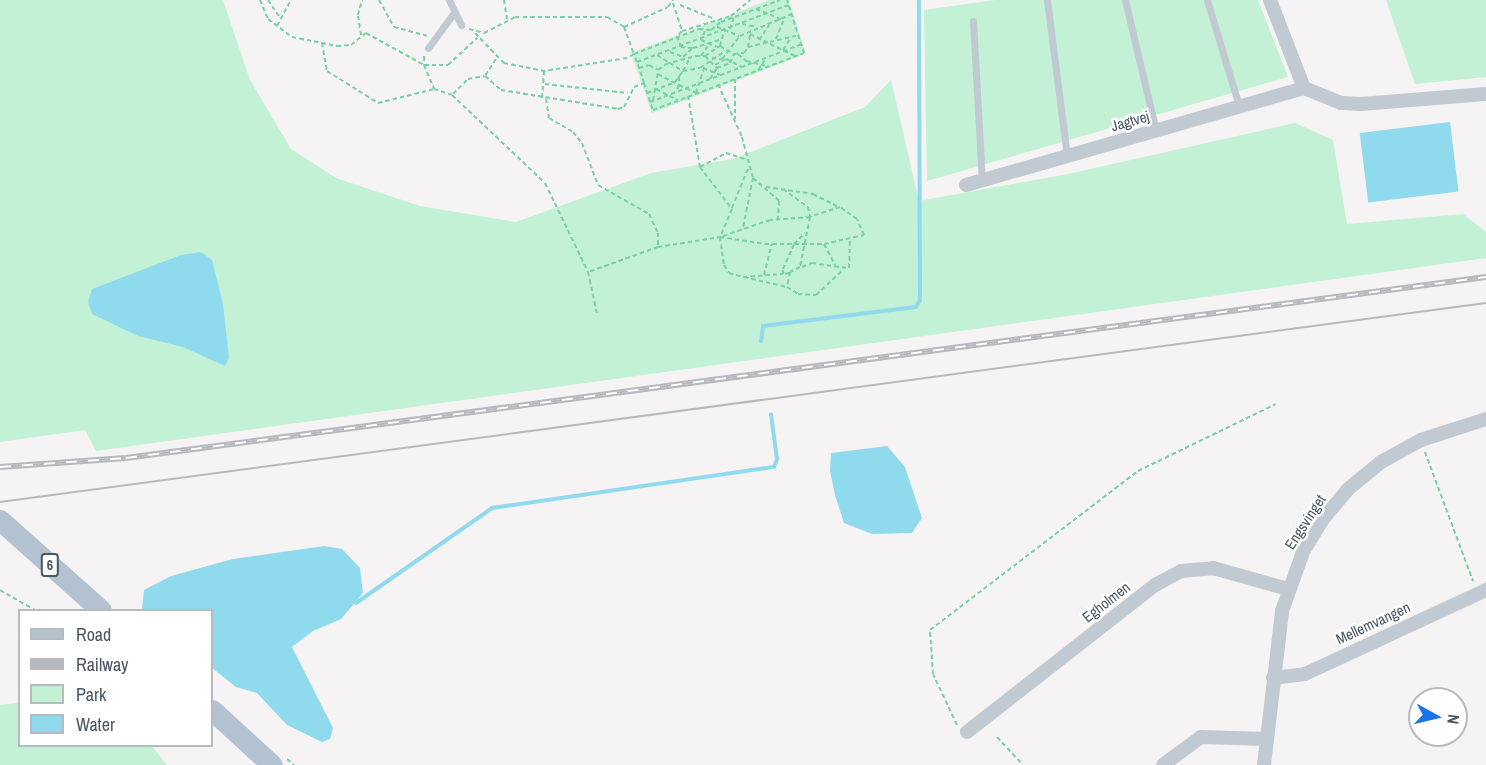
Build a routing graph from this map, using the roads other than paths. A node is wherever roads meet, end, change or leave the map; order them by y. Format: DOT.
graph roads {
  1 [pos="449,0"];
  2 [pos="1047,0"];
  3 [pos="1125,0"];
  4 [pos="1207,0"];
  5 [pos="1269,0"];
  6 [pos="453,14"];
  7 [pos="973,21"];
  8 [pos="461,25"];
  9 [pos="428,48"];
  10 [pos="1304,88"];
  11 [pos="1486,94"];
  12 [pos="1239,106"];
  13 [pos="1156,131"];
  14 [pos="1067,156"];
  15 [pos="982,181"];
  16 [pos="966,185"];
  17 [pos="1486,419"];
  18 [pos="0,520"];
  19 [pos="1288,589"];
  20 [pos="1481,591"];
  21 [pos="100,609"];
  22 [pos="1273,678"];
  23 [pos="213,711"];
  24 [pos="967,732"];
  25 [pos="1266,739"];
  26 [pos="272,765"];
  27 [pos="1163,765"];
  28 [pos="1264,765"];
  1 -- 6 [label="lane"];
  2 -- 14 [label="lane"];
  3 -- 13 [label="lane"];
  4 -- 12 [label="lane"];
  5 -- 10 [label="street"];
  6 -- 8 [label="lane"];
  6 -- 9 [label="lane"];
  7 -- 15 [label="lane"];
  10 -- 11 [label="street"];
  10 -- 12 [label="street, Jagtvej"];
  12 -- 13 [label="street, Jagtvej"];
  13 -- 14 [label="street, Jagtvej"];
  14 -- 15 [label="street, Jagtvej"];
  15 -- 16 [label="street, Jagtvej"];
  17 -- 19 [label="street, Engsvinget"];
  18 -- 21 [label="main road, 6"];
  19 -- 22 [label="street, Engsvinget"];
  19 -- 24 [label="street, Egholmen"];
  20 -- 22 [label="street, Mellemvangen"];
  22 -- 25 [label="street, Engsvinget"];
  23 -- 26 [label="main road"];
  25 -- 27 [label="street"];
  25 -- 28 [label="street, Engsvinget"];
}
